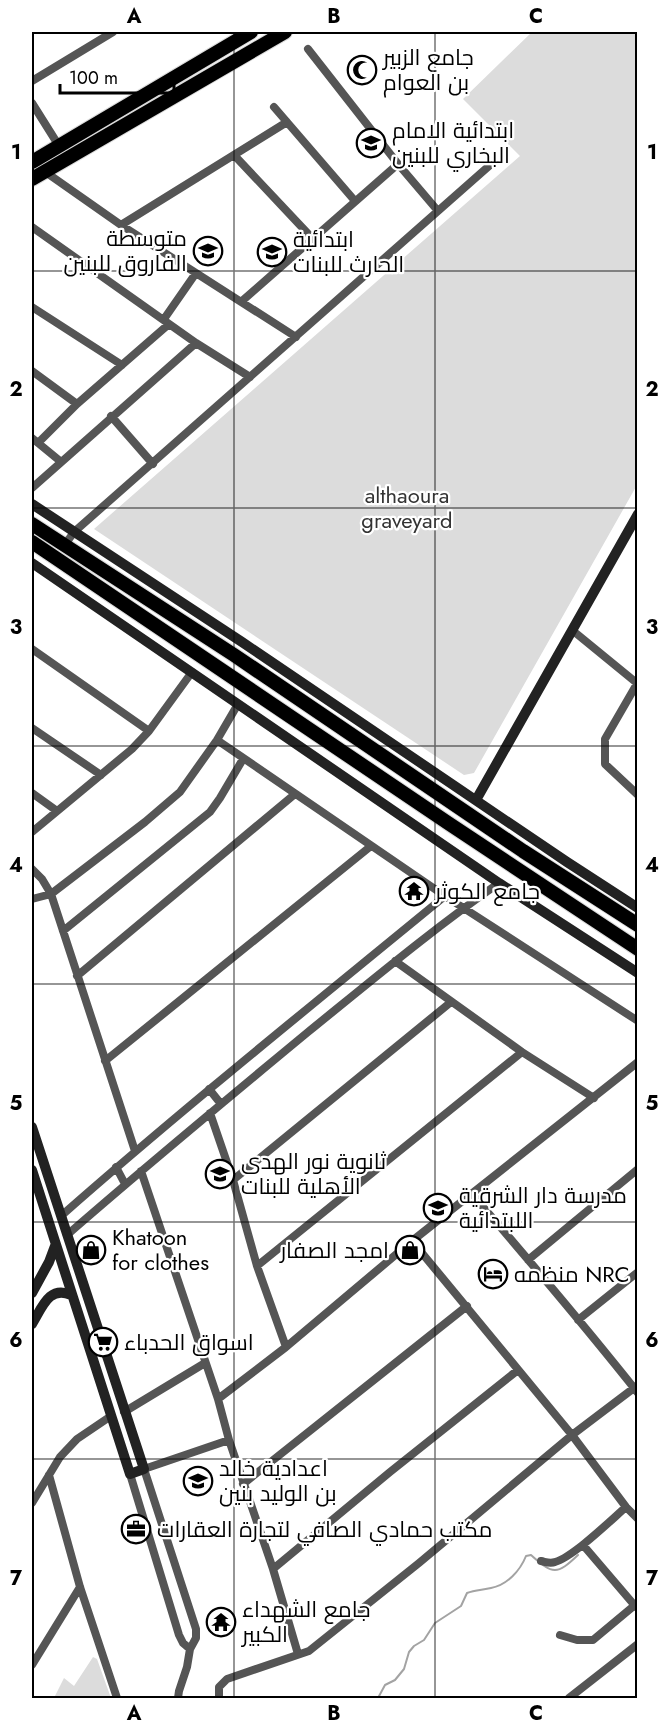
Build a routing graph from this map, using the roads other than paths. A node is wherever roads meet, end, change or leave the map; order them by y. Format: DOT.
graph roads {
  1 [pos="113,32"];
  2 [pos="251,32"];
  3 [pos="285,32"];
  4 [pos="308,49"];
  5 [pos="32,81"];
  6 [pos="32,103"];
  7 [pos="274,107"];
  8 [pos="287,122"];
  9 [pos="54,148"];
  10 [pos="234,154"];
  11 [pos="32,157"];
  12 [pos="32,162"];
  13 [pos="398,164"];
  14 [pos="489,166"];
  15 [pos="44,171"];
  16 [pos="32,181"];
  17 [pos="355,201"];
  18 [pos="438,211"];
  19 [pos="121,225"];
  20 [pos="32,226"];
  21 [pos="312,238"];
  22 [pos="196,273"];
  23 [pos="242,301"];
  24 [pos="32,308"];
  25 [pos="167,322"];
  26 [pos="296,337"];
  27 [pos="196,343"];
  28 [pos="122,366"];
  29 [pos="32,371"];
  30 [pos="250,377"];
  31 [pos="77,404"];
  32 [pos="111,416"];
  33 [pos="35,441"];
  34 [pos="60,461"];
  35 [pos="153,464"];
  36 [pos="32,488"];
  37 [pos="32,504"];
  38 [pos="638,514"];
  39 [pos="32,524"];
  40 [pos="75,532"];
  41 [pos="32,542"];
  42 [pos="64,546"];
  43 [pos="32,563"];
  44 [pos="572,630"];
  45 [pos="242,642"];
  46 [pos="32,649"];
  47 [pos="234,655"];
  48 [pos="192,672"];
  49 [pos="637,683"];
  50 [pos="237,704"];
  51 [pos="32,728"];
  52 [pos="149,731"];
  53 [pos="217,740"];
  54 [pos="243,759"];
  55 [pos="100,775"];
  56 [pos="32,793"];
  57 [pos="295,794"];
  58 [pos="638,795"];
  59 [pos="476,800"];
  60 [pos="459,808"];
  61 [pos="57,811"];
  62 [pos="448,824"];
  63 [pos="32,832"];
  64 [pos="371,846"];
  65 [pos="32,869"];
  66 [pos="499,883"];
  67 [pos="51,894"];
  68 [pos="446,896"];
  69 [pos="32,899"];
  70 [pos="463,908"];
  71 [pos="638,908"];
  72 [pos="638,925"];
  73 [pos="63,931"];
  74 [pos="638,949"];
  75 [pos="395,961"];
  76 [pos="638,973"];
  77 [pos="77,976"];
  78 [pos="451,1002"];
  79 [pos="638,1021"];
  80 [pos="522,1052"];
  81 [pos="105,1060"];
  82 [pos="638,1062"];
  83 [pos="209,1089"];
  84 [pos="594,1098"];
  85 [pos="221,1104"];
  86 [pos="210,1113"];
  87 [pos="32,1127"];
  88 [pos="135,1151"];
  89 [pos="116,1167"];
  90 [pos="638,1169"];
  91 [pos="32,1170"];
  92 [pos="141,1171"];
  93 [pos="233,1180"];
  94 [pos="125,1184"];
  95 [pos="472,1194"];
  96 [pos="61,1216"];
  97 [pos="67,1235"];
  98 [pos="412,1241"];
  99 [pos="55,1246"];
  100 [pos="528,1260"];
  101 [pos="257,1266"];
  102 [pos="45,1270"];
  103 [pos="638,1272"];
  104 [pos="56,1292"];
  105 [pos="32,1293"];
  106 [pos="71,1294"];
  107 [pos="467,1306"];
  108 [pos="578,1320"];
  109 [pos="32,1324"];
  110 [pos="286,1347"];
  111 [pos="206,1363"];
  112 [pos="518,1370"];
  113 [pos="636,1389"];
  114 [pos="218,1399"];
  115 [pos="124,1412"];
  116 [pos="111,1416"];
  117 [pos="572,1435"];
  118 [pos="229,1440"];
  119 [pos="144,1469"];
  120 [pos="130,1474"];
  121 [pos="49,1475"];
  122 [pos="243,1484"];
  123 [pos="32,1503"];
  124 [pos="626,1507"];
  125 [pos="638,1519"];
  126 [pos="582,1545"];
  127 [pos="541,1561"];
  128 [pos="273,1569"];
  129 [pos="80,1587"];
  130 [pos="636,1607"];
  131 [pos="560,1635"];
  132 [pos="638,1644"];
  133 [pos="189,1649"];
  134 [pos="298,1654"];
  135 [pos="32,1665"];
  136 [pos="117,1698"];
  137 [pos="177,1698"];
  138 [pos="219,1698"];
  139 [pos="569,1698"];
  1 -- 5 [label="street"];
  2 -- 9 [label="highway"];
  3 -- 15 [label="highway"];
  4 -- 13 [label="street"];
  6 -- 9 [label="street"];
  7 -- 8 [label="street"];
  8 -- 10 [label="street"];
  8 -- 17 [label="street"];
  9 -- 11 [label="highway"];
  9 -- 12 [label="highway"];
  10 -- 19 [label="street"];
  10 -- 21 [label="street"];
  13 -- 17 [label="street"];
  13 -- 18 [label="street"];
  14 -- 18 [label="street"];
  15 -- 16 [label="highway"];
  15 -- 19 [label="street"];
  17 -- 21 [label="street"];
  18 -- 26 [label="street"];
  19 -- 22 [label="street"];
  20 -- 25 [label="street"];
  21 -- 23 [label="street"];
  22 -- 23 [label="street"];
  22 -- 25 [label="street"];
  23 -- 26 [label="street"];
  24 -- 28 [label="street"];
  25 -- 27 [label="street"];
  25 -- 28 [label="street"];
  26 -- 30 [label="street"];
  27 -- 30 [label="street"];
  27 -- 32 [label="street"];
  28 -- 31 [label="street"];
  29 -- 31 [label="street"];
  30 -- 35 [label="street"];
  31 -- 33 [label="street"];
  32 -- 34 [label="street"];
  32 -- 35 [label="street"];
  33 -- 34 [label="street"];
  34 -- 36 [label="street"];
  35 -- 40 [label="street"];
  37 -- 40 [label="main road"];
  38 -- 44 [label="main road"];
  39 -- 42 [label="highway"];
  40 -- 42 [label="street"];
  40 -- 45 [label="main road"];
  41 -- 62 [label="highway"];
  42 -- 47 [label="highway"];
  43 -- 48 [label="main road"];
  44 -- 49 [label="street"];
  44 -- 59 [label="main road"];
  45 -- 47 [label="highway"];
  45 -- 59 [label="main road"];
  46 -- 52 [label="street"];
  47 -- 60 [label="highway"];
  48 -- 50 [label="main road"];
  48 -- 52 [label="street"];
  49 -- 58 [label="street"];
  50 -- 53 [label="street"];
  50 -- 66 [label="main road"];
  51 -- 55 [label="street"];
  52 -- 55 [label="street"];
  53 -- 54 [label="street"];
  53 -- 67 [label="street"];
  54 -- 57 [label="street"];
  54 -- 73 [label="street"];
  55 -- 61 [label="street"];
  56 -- 61 [label="street"];
  57 -- 64 [label="street"];
  57 -- 77 [label="street"];
  59 -- 71 [label="main road"];
  60 -- 62 [label="highway"];
  60 -- 72 [label="highway"];
  61 -- 63 [label="street"];
  62 -- 74 [label="highway"];
  64 -- 68 [label="street"];
  64 -- 81 [label="street"];
  65 -- 67 [label="street"];
  66 -- 70 [label="street"];
  66 -- 76 [label="main road"];
  67 -- 69 [label="street"];
  67 -- 73 [label="street"];
  68 -- 70 [label="street"];
  68 -- 83 [label="street"];
  70 -- 75 [label="street"];
  70 -- 79 [label="street"];
  73 -- 77 [label="street"];
  75 -- 78 [label="street"];
  75 -- 85 [label="street"];
  77 -- 81 [label="street"];
  78 -- 80 [label="street"];
  78 -- 93 [label="street"];
  80 -- 84 [label="street"];
  80 -- 101 [label="street"];
  81 -- 88 [label="street"];
  82 -- 84 [label="street"];
  83 -- 85 [label="street"];
  83 -- 88 [label="street"];
  84 -- 95 [label="street"];
  85 -- 86 [label="street"];
  86 -- 92 [label="street"];
  86 -- 93 [label="street"];
  87 -- 96 [label="main road"];
  88 -- 89 [label="street"];
  89 -- 94 [label="street"];
  89 -- 96 [label="street"];
  90 -- 100 [label="street"];
  91 -- 99 [label="main road"];
  92 -- 94 [label="street"];
  92 -- 111 [label="street"];
  93 -- 101 [label="street"];
  94 -- 97 [label="street"];
  95 -- 98 [label="street"];
  95 -- 100 [label="street"];
  96 -- 97 [label="main road"];
  97 -- 115 [label="main road"];
  98 -- 107 [label="street"];
  98 -- 110 [label="street"];
  99 -- 102 [label="main road"];
  99 -- 106 [label="main road"];
  100 -- 108 [label="street"];
  101 -- 110 [label="street"];
  102 -- 104 [label="main road"];
  102 -- 105 [label="main road"];
  103 -- 108 [label="street"];
  104 -- 106 [label="main road"];
  104 -- 109 [label="main road"];
  106 -- 116 [label="main road"];
  107 -- 112 [label="street"];
  107 -- 122 [label="street"];
  108 -- 113 [label="street"];
  110 -- 114 [label="street"];
  111 -- 114 [label="street"];
  111 -- 115 [label="street"];
  112 -- 117 [label="street"];
  112 -- 128 [label="street"];
  113 -- 117 [label="street"];
  114 -- 118 [label="street"];
  115 -- 119 [label="main road"];
  116 -- 120 [label="main road"];
  116 -- 121 [label="street"];
  117 -- 124 [label="street"];
  117 -- 134 [label="street"];
  118 -- 119 [label="street"];
  118 -- 122 [label="street"];
  119 -- 120 [label="main road"];
  119 -- 133 [label="street"];
  120 -- 133 [label="street"];
  121 -- 123 [label="street"];
  121 -- 129 [label="street"];
  122 -- 128 [label="street"];
  124 -- 125 [label="street"];
  124 -- 126 [label="street"];
  126 -- 127 [label="street"];
  126 -- 130 [label="street"];
  128 -- 134 [label="street"];
  129 -- 135 [label="street"];
  129 -- 136 [label="street"];
  130 -- 131 [label="street"];
  132 -- 139 [label="street"];
  133 -- 137 [label="street"];
  134 -- 138 [label="street"];
}
